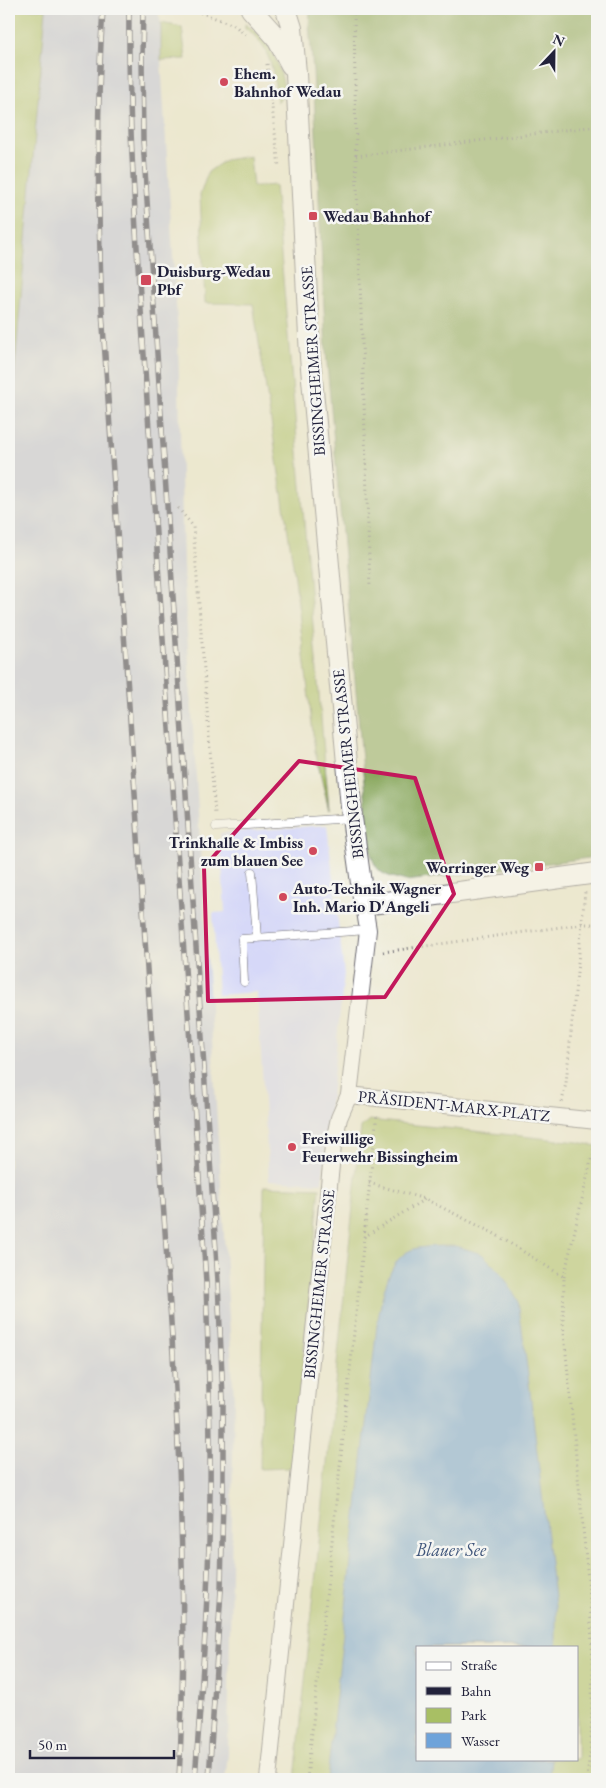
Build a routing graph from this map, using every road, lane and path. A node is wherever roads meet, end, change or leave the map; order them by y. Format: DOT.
graph roads {
  1 [pos="191,9"];
  2 [pos="251,9"];
  3 [pos="286,9"];
  4 [pos="354,9"];
  5 [pos="250,38"];
  6 [pos="263,56"];
  7 [pos="296,73"];
  8 [pos="597,126"];
  9 [pos="356,156"];
  10 [pos="280,171"];
  11 [pos="178,508"];
  12 [pos="370,588"];
  13 [pos="352,818"];
  14 [pos="216,827"];
  15 [pos="252,872"];
  16 [pos="592,873"];
  17 [pos="364,905"];
  18 [pos="582,924"];
  19 [pos="597,924"];
  20 [pos="368,930"];
  21 [pos="257,938"];
  22 [pos="365,954"];
  23 [pos="244,982"];
  24 [pos="349,1095"];
  25 [pos="379,1098"];
  26 [pos="559,1117"];
  27 [pos="597,1121"];
  28 [pos="597,1133"];
  29 [pos="369,1183"];
  30 [pos="426,1199"];
  31 [pos="364,1237"];
  32 [pos="564,1277"];
  33 [pos="268,1779"];
  34 [pos="307,1779"];
  35 [pos="587,1779"];
  1 -- 5 [label="path"];
  2 -- 7 [label="street, BISSINGHEIMER STRASSE"];
  3 -- 7 [label="street, BISSINGHEIMER STRASSE"];
  4 -- 9 [label="path"];
  6 -- 10 [label="path"];
  7 -- 13 [label="street, BISSINGHEIMER STRASSE"];
  8 -- 9 [label="path"];
  9 -- 12 [label="path"];
  11 -- 14 [label="path"];
  13 -- 14 [label="lane"];
  13 -- 17 [label="street, BISSINGHEIMER STRASSE"];
  15 -- 21 [label="lane"];
  16 -- 17 [label="street"];
  16 -- 18 [label="path, PRÄSIDENT-MARX-PLATZ"];
  17 -- 20 [label="street, BISSINGHEIMER STRASSE"];
  18 -- 19 [label="path"];
  18 -- 22 [label="path"];
  18 -- 26 [label="path, PRÄSIDENT-MARX-PLATZ"];
  20 -- 21 [label="lane"];
  20 -- 22 [label="street, BISSINGHEIMER STRASSE"];
  21 -- 23 [label="lane"];
  22 -- 24 [label="street, BISSINGHEIMER STRASSE"];
  24 -- 25 [label="street, PRÄSIDENT-MARX-PLATZ"];
  24 -- 33 [label="street, BISSINGHEIMER STRASSE"];
  25 -- 26 [label="street, PRÄSIDENT-MARX-PLATZ"];
  25 -- 29 [label="path"];
  26 -- 27 [label="street, PRÄSIDENT-MARX-PLATZ"];
  28 -- 32 [label="path"];
  29 -- 30 [label="path"];
  29 -- 31 [label="path"];
  30 -- 31 [label="path"];
  30 -- 32 [label="path"];
  31 -- 34 [label="path"];
  32 -- 35 [label="path"];
}
